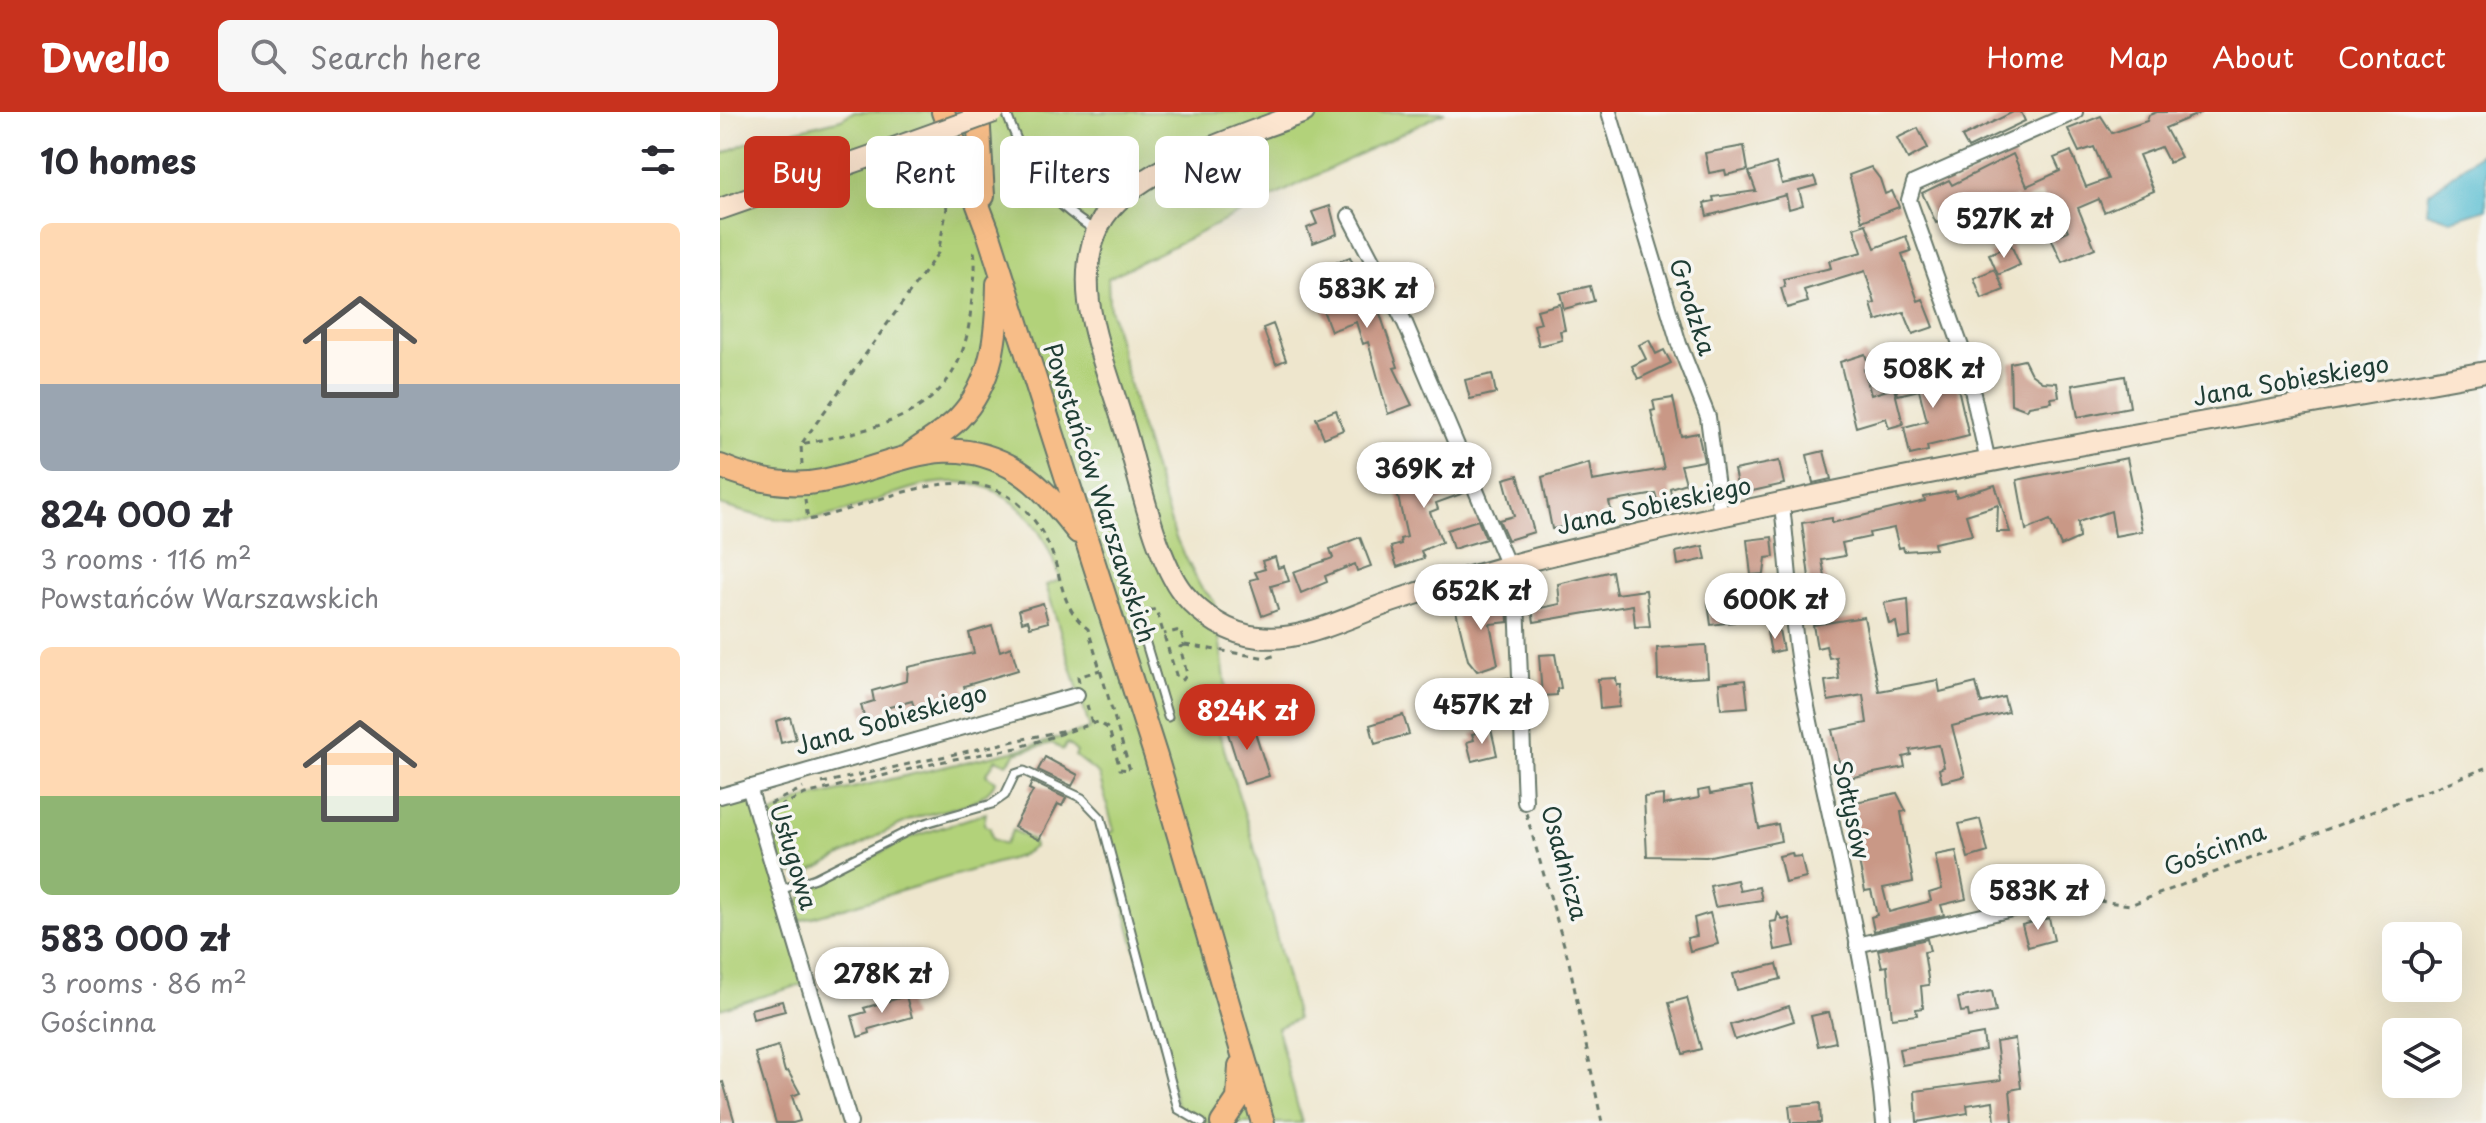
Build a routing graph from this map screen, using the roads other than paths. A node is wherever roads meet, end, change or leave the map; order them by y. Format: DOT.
graph roads {
  1 [pos="943,112"];
  2 [pos="978,112"];
  3 [pos="994,112"];
  4 [pos="1006,112"];
  5 [pos="1304,112"];
  6 [pos="1609,112"];
  7 [pos="2075,112"];
  8 [pos="720,209"];
  9 [pos="1349,216"];
  10 [pos="987,229"];
  11 [pos="1097,231"];
  12 [pos="998,264"];
  13 [pos="2486,372"];
  14 [pos="911,453"];
  15 [pos="1988,462"];
  16 [pos="720,466"];
  17 [pos="1782,505"];
  18 [pos="1721,518"];
  19 [pos="1087,543"];
  20 [pos="1508,566"];
  21 [pos="1130,590"];
  22 [pos="1080,694"];
  23 [pos="1168,717"];
  24 [pos="749,787"];
  25 [pos="720,796"];
  26 [pos="1525,802"];
  27 [pos="780,890"];
  28 [pos="2064,897"];
  29 [pos="1857,945"];
  30 [pos="1239,1041"];
  31 [pos="850,1123"];
  32 [pos="1202,1123"];
  33 [pos="1222,1123"];
  34 [pos="1263,1123"];
  35 [pos="1884,1123"];
  1 -- 10 [label="main road, Powstańców Warszawskich"];
  2 -- 10 [label="main road"];
  3 -- 8 [label="street, bridge"];
  4 -- 11 [label="lane"];
  5 -- 11 [label="street, Jana Sobieskiego"];
  6 -- 18 [label="street, Grodzka"];
  7 -- 15 [label="street"];
  9 -- 20 [label="street, Osadnicza"];
  10 -- 12 [label="main road, Powstańców Warszawskich"];
  11 -- 20 [label="street, Jana Sobieskiego"];
  12 -- 14 [label="main road"];
  12 -- 19 [label="main road, Powstańców Warszawskich"];
  13 -- 15 [label="street, Jana Sobieskiego"];
  14 -- 16 [label="main road"];
  14 -- 19 [label="main road"];
  15 -- 17 [label="street, Jana Sobieskiego"];
  17 -- 18 [label="street, Jana Sobieskiego"];
  17 -- 29 [label="street, Sołtysów"];
  18 -- 20 [label="street, Jana Sobieskiego"];
  19 -- 30 [label="main road, Powstańców Warszawskich"];
  20 -- 26 [label="street, Osadnicza"];
  21 -- 23 [label="lane"];
  22 -- 24 [label="street, Jana Sobieskiego"];
  24 -- 25 [label="street, Jana Sobieskiego"];
  24 -- 27 [label="street, Usługowa"];
  27 -- 31 [label="street, Usługowa"];
  27 -- 32 [label="lane"];
  28 -- 29 [label="street"];
  29 -- 35 [label="street, Sołtysów"];
  30 -- 33 [label="main road"];
  30 -- 34 [label="main road, Powstańców Warszawskich"];
}
